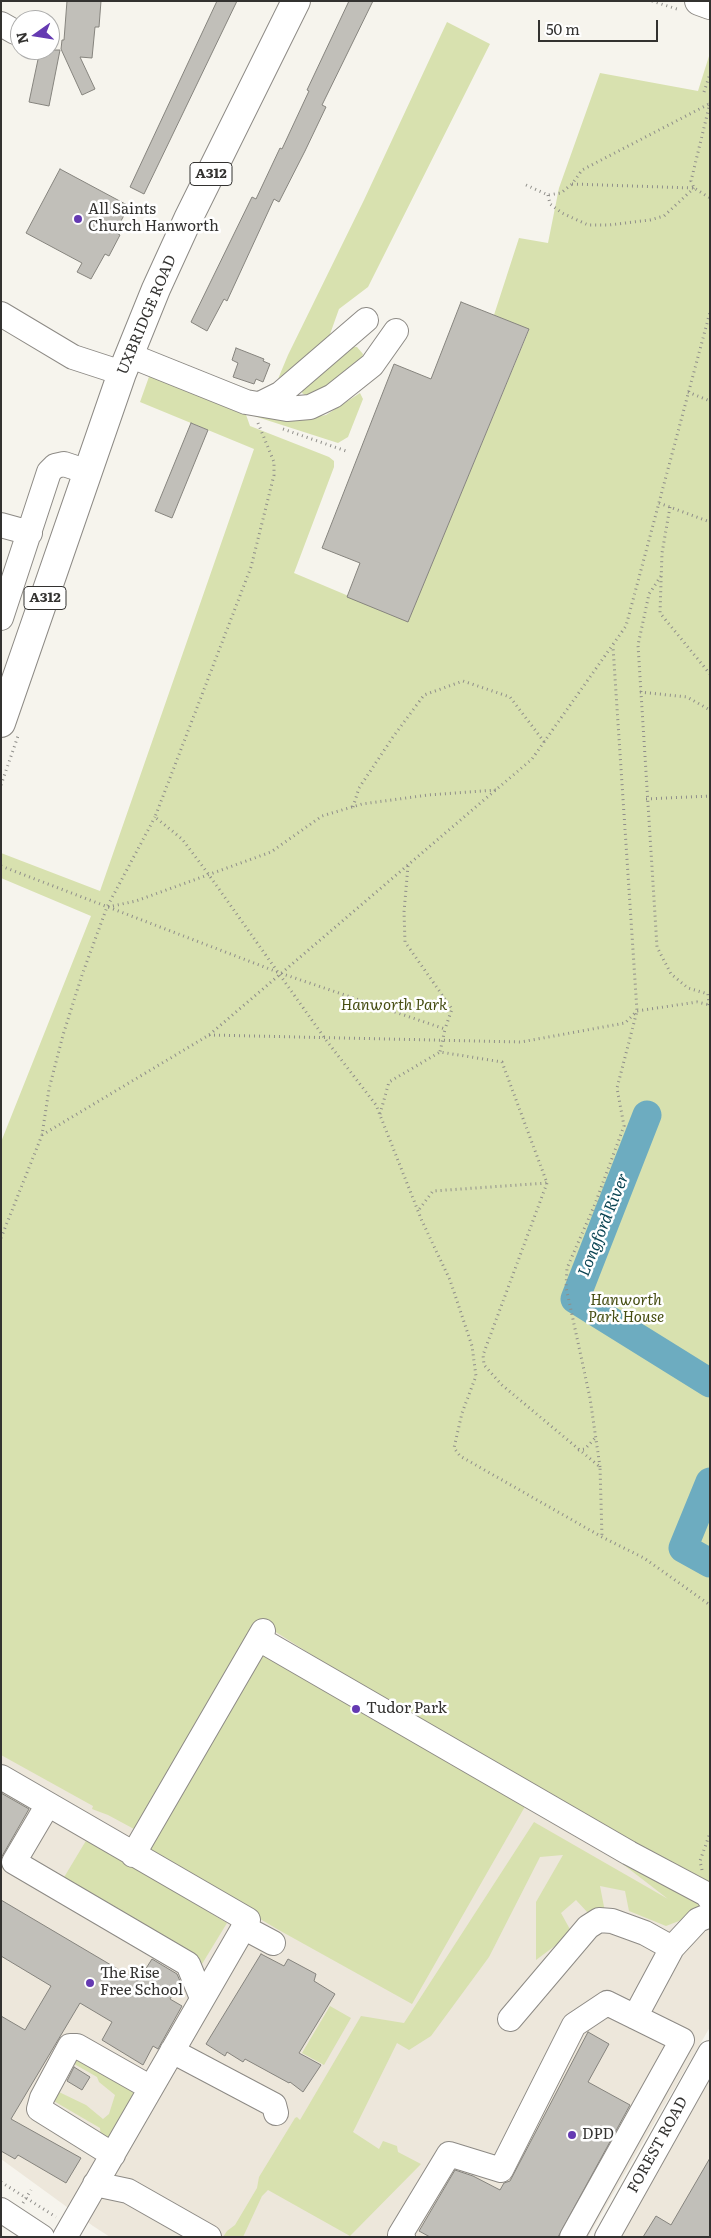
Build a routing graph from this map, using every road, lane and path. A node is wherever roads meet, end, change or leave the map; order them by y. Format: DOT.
graph roads {
  1 [pos="296,1"];
  2 [pos="699,1"];
  3 [pos="710,5"];
  4 [pos="710,74"];
  5 [pos="704,92"];
  6 [pos="709,103"];
  7 [pos="572,184"];
  8 [pos="526,185"];
  9 [pos="694,188"];
  10 [pos="548,195"];
  11 [pos="710,198"];
  12 [pos="710,312"];
  13 [pos="1,314"];
  14 [pos="396,330"];
  15 [pos="382,349"];
  16 [pos="126,364"];
  17 [pos="688,392"];
  18 [pos="710,401"];
  19 [pos="261,416"];
  20 [pos="274,427"];
  21 [pos="346,451"];
  22 [pos="88,472"];
  23 [pos="659,503"];
  24 [pos="670,507"];
  25 [pos="710,522"];
  26 [pos="1,525"];
  27 [pos="30,533"];
  28 [pos="661,576"];
  29 [pos="1,618"];
  30 [pos="613,646"];
  31 [pos="710,674"];
  32 [pos="640,692"];
  33 [pos="710,710"];
  34 [pos="1,723"];
  35 [pos="545,743"];
  36 [pos="497,790"];
  37 [pos="710,796"];
  38 [pos="646,799"];
  39 [pos="353,807"];
  40 [pos="155,817"];
  41 [pos="1,866"];
  42 [pos="408,866"];
  43 [pos="209,875"];
  44 [pos="107,907"];
  45 [pos="280,972"];
  46 [pos="709,994"];
  47 [pos="709,1005"];
  48 [pos="637,1011"];
  49 [pos="445,1029"];
  50 [pos="208,1035"];
  51 [pos="326,1040"];
  52 [pos="442,1041"];
  53 [pos="440,1052"];
  54 [pos="380,1114"];
  55 [pos="42,1135"];
  56 [pos="547,1183"];
  57 [pos="418,1211"];
  58 [pos="1,1238"];
  59 [pos="483,1359"];
  60 [pos="474,1360"];
  61 [pos="596,1437"];
  62 [pos="578,1450"];
  63 [pos="600,1467"];
  64 [pos="602,1537"];
  65 [pos="710,1605"];
  66 [pos="1,1777"];
  67 [pos="47,1806"];
  68 [pos="710,1833"];
  69 [pos="134,1855"];
  70 [pos="708,1903"];
  71 [pos="243,1927"];
  72 [pos="273,1942"];
  73 [pos="672,1948"];
  74 [pos="202,1998"];
  75 [pos="635,2017"];
  76 [pos="510,2019"];
  77 [pos="172,2051"];
  78 [pos="710,2053"];
  79 [pos="151,2088"];
  80 [pos="276,2113"];
  81 [pos="113,2155"];
  82 [pos="1,2182"];
  83 [pos="95,2184"];
  84 [pos="31,2190"];
  85 [pos="1,2210"];
  86 [pos="42,2237"];
  87 [pos="65,2237"];
  88 [pos="209,2237"];
  89 [pos="403,2237"];
  90 [pos="572,2237"];
  91 [pos="607,2237"];
  1 -- 16 [label="main road, UXBRIDGE ROAD / A312"];
  2 -- 3 [label="main road"];
  4 -- 5 [label="path"];
  6 -- 7 [label="path"];
  6 -- 9 [label="path"];
  7 -- 9 [label="path"];
  7 -- 10 [label="path"];
  8 -- 10 [label="path"];
  9 -- 10 [label="path"];
  9 -- 11 [label="path"];
  12 -- 17 [label="path"];
  13 -- 16 [label="street"];
  14 -- 15 [label="street"];
  15 -- 19 [label="street"];
  15 -- 19 [label="street"];
  16 -- 19 [label="street"];
  16 -- 22 [label="main road, UXBRIDGE ROAD / A312"];
  17 -- 18 [label="path"];
  17 -- 23 [label="path"];
  19 -- 40 [label="path"];
  20 -- 21 [label="path"];
  22 -- 27 [label="street"];
  22 -- 34 [label="main road, UXBRIDGE ROAD / A312"];
  23 -- 24 [label="path"];
  23 -- 30 [label="path"];
  24 -- 25 [label="path"];
  24 -- 28 [label="path"];
  26 -- 27 [label="street"];
  27 -- 29 [label="street"];
  28 -- 31 [label="path"];
  28 -- 32 [label="path"];
  30 -- 35 [label="path"];
  30 -- 48 [label="path"];
  32 -- 33 [label="path"];
  32 -- 38 [label="path"];
  35 -- 36 [label="path"];
  35 -- 39 [label="path"];
  36 -- 39 [label="path"];
  36 -- 42 [label="path"];
  37 -- 38 [label="path"];
  38 -- 46 [label="path"];
  39 -- 43 [label="path"];
  40 -- 43 [label="path"];
  40 -- 44 [label="path"];
  41 -- 44 [label="path"];
  42 -- 45 [label="path"];
  42 -- 49 [label="path"];
  43 -- 44 [label="path"];
  43 -- 45 [label="path"];
  44 -- 45 [label="path"];
  44 -- 55 [label="path"];
  45 -- 49 [label="path"];
  45 -- 50 [label="path"];
  45 -- 51 [label="path"];
  46 -- 47 [label="path"];
  47 -- 48 [label="path"];
  48 -- 52 [label="path"];
  48 -- 61 [label="path"];
  49 -- 52 [label="path"];
  50 -- 51 [label="path"];
  50 -- 55 [label="path"];
  51 -- 52 [label="path"];
  51 -- 54 [label="path"];
  52 -- 53 [label="path"];
  53 -- 54 [label="path"];
  53 -- 56 [label="path"];
  54 -- 57 [label="path"];
  55 -- 58 [label="path"];
  56 -- 57 [label="path"];
  56 -- 59 [label="path"];
  57 -- 60 [label="path"];
  59 -- 60 [label="path"];
  59 -- 62 [label="path"];
  60 -- 64 [label="path"];
  61 -- 62 [label="path"];
  61 -- 63 [label="path"];
  62 -- 63 [label="path"];
  63 -- 64 [label="path"];
  64 -- 65 [label="path"];
  66 -- 67 [label="street"];
  67 -- 69 [label="street"];
  67 -- 74 [label="street"];
  68 -- 70 [label="path"];
  69 -- 70 [label="street"];
  69 -- 71 [label="street"];
  70 -- 73 [label="street"];
  71 -- 72 [label="street"];
  71 -- 74 [label="street"];
  73 -- 75 [label="street"];
  73 -- 76 [label="street"];
  74 -- 77 [label="street"];
  75 -- 89 [label="street"];
  75 -- 90 [label="street"];
  77 -- 79 [label="street"];
  77 -- 80 [label="street"];
  78 -- 91 [label="street, FOREST ROAD"];
  79 -- 81 [label="street"];
  79 -- 81 [label="street"];
  81 -- 83 [label="street"];
  82 -- 84 [label="path"];
  83 -- 87 [label="street"];
  83 -- 88 [label="street"];
  85 -- 86 [label="street"];
}
